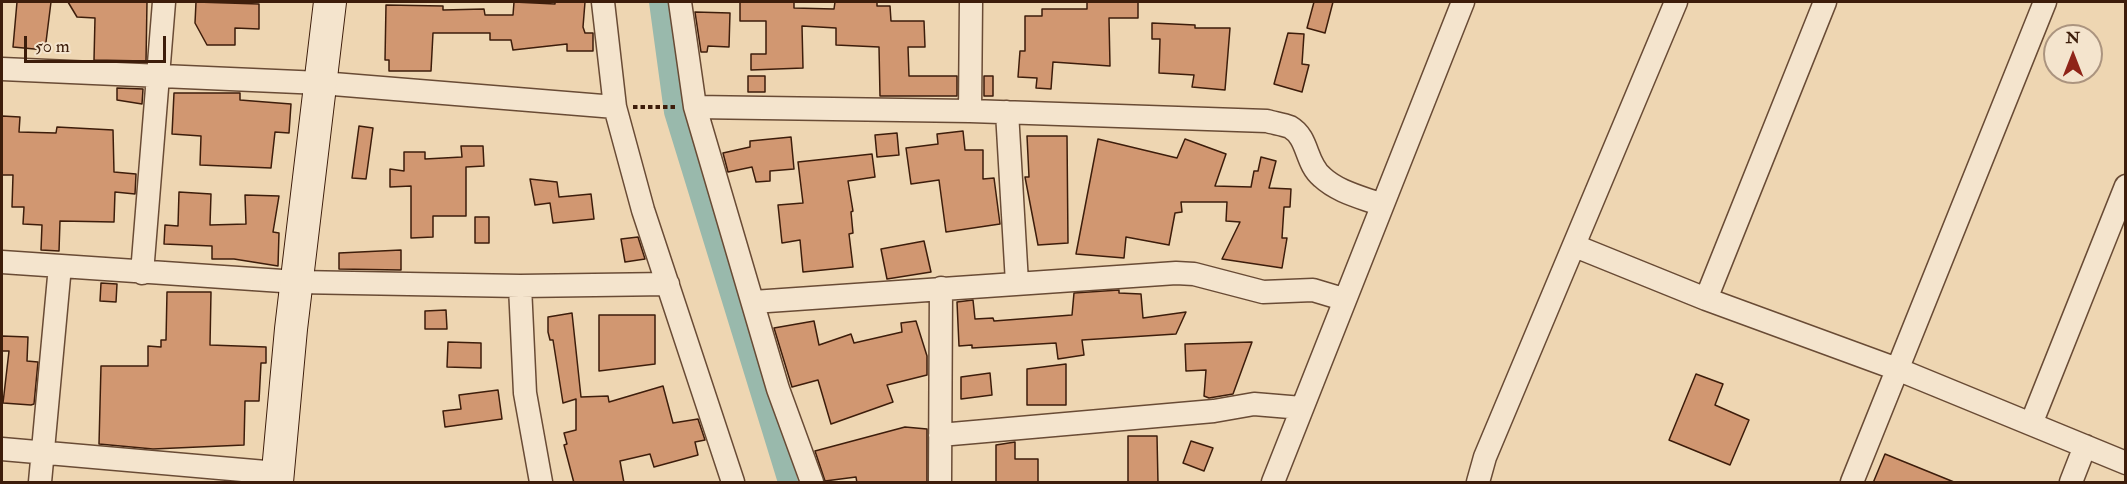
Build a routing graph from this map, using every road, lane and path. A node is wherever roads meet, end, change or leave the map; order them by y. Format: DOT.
graph roads {
  1 [pos="164,2"];
  2 [pos="330,2"];
  3 [pos="603,2"];
  4 [pos="680,2"];
  5 [pos="971,2"];
  6 [pos="1463,2"];
  7 [pos="1676,2"];
  8 [pos="1825,2"];
  9 [pos="2045,2"];
  10 [pos="2,69"];
  11 [pos="158,76"];
  12 [pos="321,83"];
  13 [pos="623,107"];
  14 [pos="691,107"];
  15 [pos="970,111"];
  16 [pos="1007,112"];
  17 [pos="2126,186"];
  18 [pos="1382,205"];
  19 [pos="1575,246"];
  20 [pos="2,262"];
  21 [pos="60,266"];
  22 [pos="142,273"];
  23 [pos="297,282"];
  24 [pos="1017,283"];
  25 [pos="668,284"];
  26 [pos="520,286"];
  27 [pos="941,288"];
  28 [pos="1343,299"];
  29 [pos="1706,299"];
  30 [pos="753,303"];
  31 [pos="1897,369"];
  32 [pos="1302,408"];
  33 [pos="2031,424"];
  34 [pos="940,435"];
  35 [pos="2085,446"];
  36 [pos="2,449"];
  37 [pos="44,453"];
  38 [pos="2126,463"];
  39 [pos="277,478"];
  40 [pos="39,483"];
  41 [pos="541,483"];
  42 [pos="733,483"];
  43 [pos="812,483"];
  44 [pos="940,483"];
  45 [pos="1273,483"];
  46 [pos="1478,483"];
  47 [pos="1852,483"];
  48 [pos="2071,483"];
  1 -- 11 [label="street"];
  2 -- 12 [label="street"];
  3 -- 13 [label="street"];
  4 -- 14 [label="street"];
  5 -- 15 [label="street"];
  6 -- 18 [label="street"];
  7 -- 19 [label="street"];
  8 -- 29 [label="street"];
  9 -- 31 [label="street"];
  10 -- 11 [label="street"];
  11 -- 12 [label="street"];
  11 -- 22 [label="street"];
  12 -- 13 [label="street"];
  12 -- 23 [label="street"];
  13 -- 14 [label="path"];
  13 -- 25 [label="street"];
  14 -- 15 [label="street"];
  14 -- 30 [label="street"];
  15 -- 16 [label="street"];
  16 -- 18 [label="street"];
  16 -- 24 [label="street"];
  17 -- 33 [label="street"];
  18 -- 28 [label="street"];
  19 -- 29 [label="street"];
  19 -- 46 [label="street"];
  20 -- 21 [label="street"];
  21 -- 22 [label="street"];
  21 -- 37 [label="street"];
  22 -- 23 [label="street"];
  23 -- 26 [label="street"];
  23 -- 39 [label="street"];
  24 -- 27 [label="street"];
  24 -- 28 [label="street"];
  25 -- 26 [label="street"];
  25 -- 42 [label="street"];
  26 -- 41 [label="street"];
  27 -- 30 [label="street"];
  27 -- 34 [label="street"];
  28 -- 32 [label="street"];
  29 -- 31 [label="street"];
  30 -- 43 [label="street"];
  31 -- 33 [label="street"];
  31 -- 47 [label="street"];
  32 -- 34 [label="street"];
  32 -- 45 [label="street"];
  33 -- 35 [label="street"];
  34 -- 44 [label="street"];
  35 -- 38 [label="street"];
  35 -- 48 [label="street"];
  36 -- 37 [label="street"];
  37 -- 39 [label="street"];
  37 -- 40 [label="street"];
}
